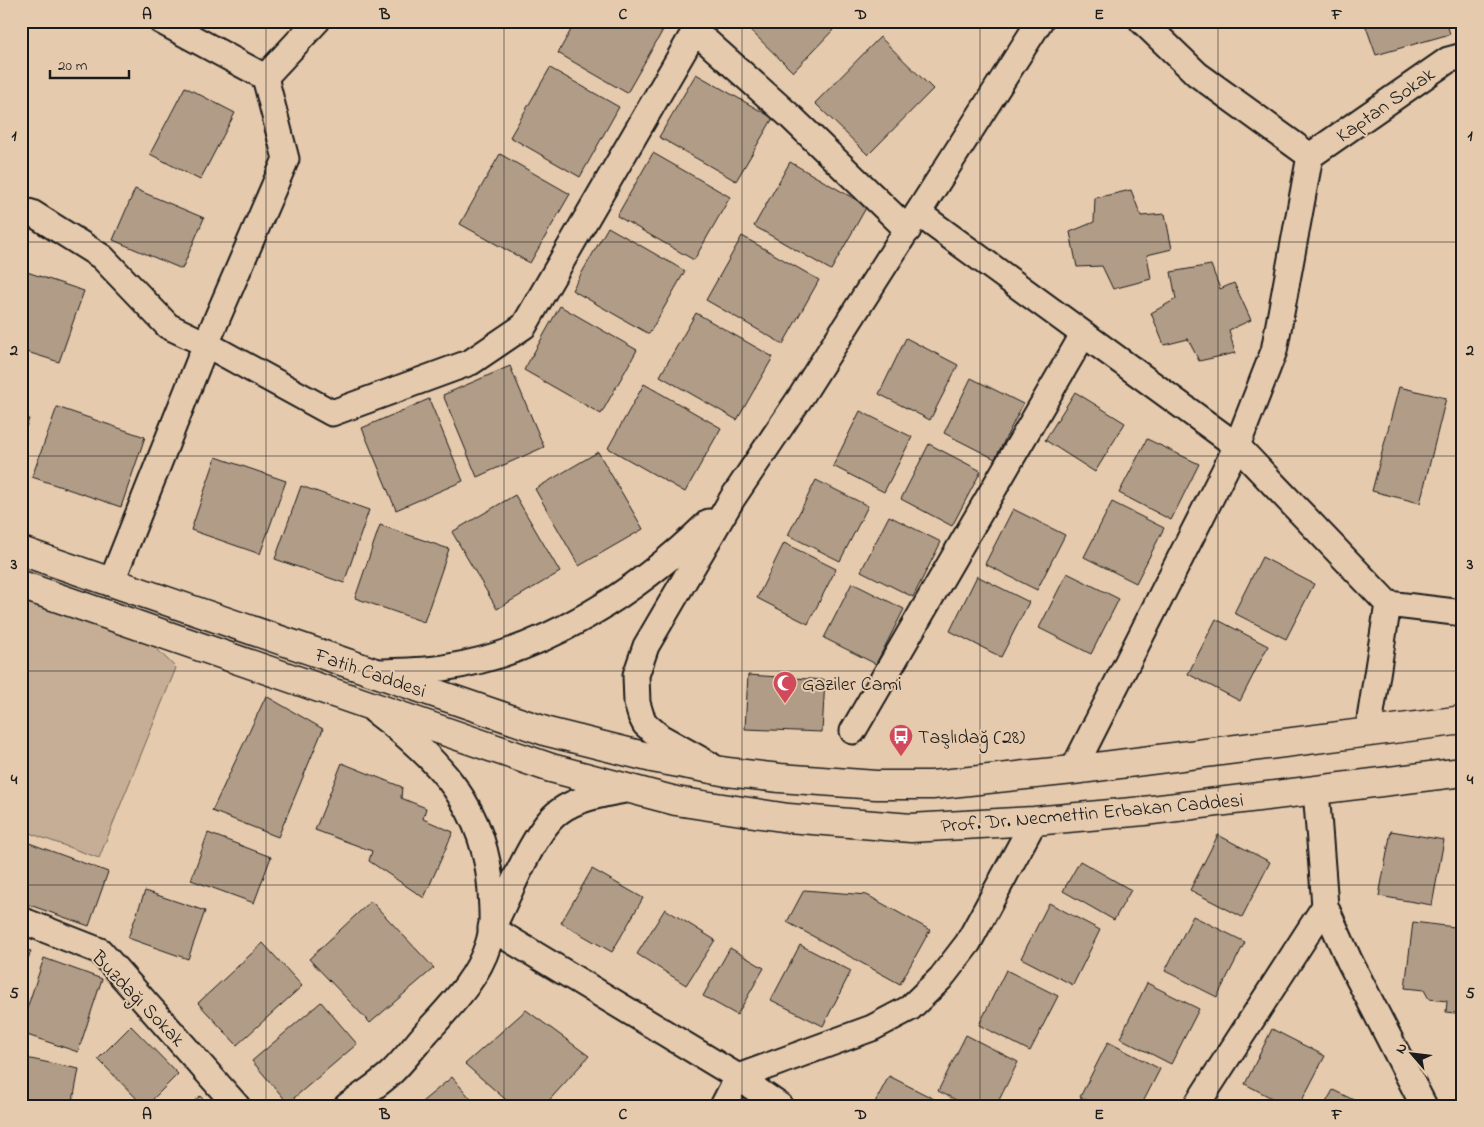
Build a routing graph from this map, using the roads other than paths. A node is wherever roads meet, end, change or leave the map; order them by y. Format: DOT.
graph roads {
  1 [pos="160,21"];
  2 [pos="317,21"];
  3 [pos="1040,21"];
  4 [pos="1142,21"];
  5 [pos="694,24"];
  6 [pos="1463,56"];
  7 [pos="265,77"];
  8 [pos="1310,156"];
  9 [pos="21,210"];
  10 [pos="913,221"];
  11 [pos="1083,335"];
  12 [pos="206,344"];
  13 [pos="1237,446"];
  14 [pos="732,499"];
  15 [pos="21,551"];
  16 [pos="111,583"];
  17 [pos="21,585"];
  18 [pos="1388,604"];
  19 [pos="1463,613"];
  20 [pos="370,672"];
  21 [pos="369,706"];
  22 [pos="1463,720"];
  23 [pos="853,731"];
  24 [pos="1368,732"];
  25 [pos="1073,770"];
  26 [pos="727,772"];
  27 [pos="1463,772"];
  28 [pos="630,789"];
  29 [pos="1316,790"];
  30 [pos="720,808"];
  31 [pos="1034,821"];
  32 [pos="1324,906"];
  33 [pos="21,920"];
  34 [pos="491,928"];
  35 [pos="738,1076"];
  36 [pos="1416,1102"];
  37 [pos="237,1106"];
  38 [pos="347,1106"];
  39 [pos="723,1106"];
  40 [pos="780,1106"];
  41 [pos="1196,1106"];
  1 -- 7 [label="street"];
  2 -- 7 [label="street"];
  3 -- 10 [label="street"];
  4 -- 8 [label="street"];
  5 -- 10 [label="street"];
  5 -- 12 [label="street"];
  6 -- 8 [label="street, Kaptan Sokak"];
  7 -- 12 [label="street"];
  8 -- 13 [label="street"];
  9 -- 12 [label="street"];
  10 -- 11 [label="street"];
  10 -- 14 [label="street"];
  11 -- 13 [label="street"];
  11 -- 23 [label="street"];
  12 -- 16 [label="street"];
  13 -- 18 [label="street"];
  13 -- 25 [label="street"];
  14 -- 20 [label="street"];
  14 -- 26 [label="street"];
  15 -- 16 [label="main road, Fatih Caddesi"];
  16 -- 20 [label="main road, Fatih Caddesi"];
  17 -- 21 [label="main road, Fatih Caddesi"];
  18 -- 19 [label="street"];
  18 -- 24 [label="street"];
  20 -- 26 [label="main road, Fatih Caddesi"];
  21 -- 28 [label="main road, Fatih Caddesi"];
  21 -- 34 [label="street"];
  22 -- 24 [label="main road, Prof. Dr. Necmettin Erbakan Caddesi"];
  24 -- 25 [label="main road, Prof. Dr. Necmettin Erbakan Caddesi"];
  25 -- 26 [label="main road, Prof. Dr. Necmettin Erbakan Caddesi"];
  27 -- 29 [label="main road, Prof. Dr. Necmettin Erbakan Caddesi"];
  28 -- 30 [label="main road, Fatih Caddesi"];
  28 -- 34 [label="street"];
  29 -- 31 [label="main road, Prof. Dr. Necmettin Erbakan Caddesi"];
  29 -- 32 [label="street"];
  30 -- 31 [label="main road, Prof. Dr. Necmettin Erbakan Caddesi"];
  31 -- 35 [label="street"];
  32 -- 36 [label="street"];
  32 -- 41 [label="street"];
  33 -- 37 [label="street, Buzdağı Sokak"];
  34 -- 35 [label="street"];
  34 -- 38 [label="street"];
  35 -- 39 [label="street"];
  35 -- 40 [label="street"];
}
